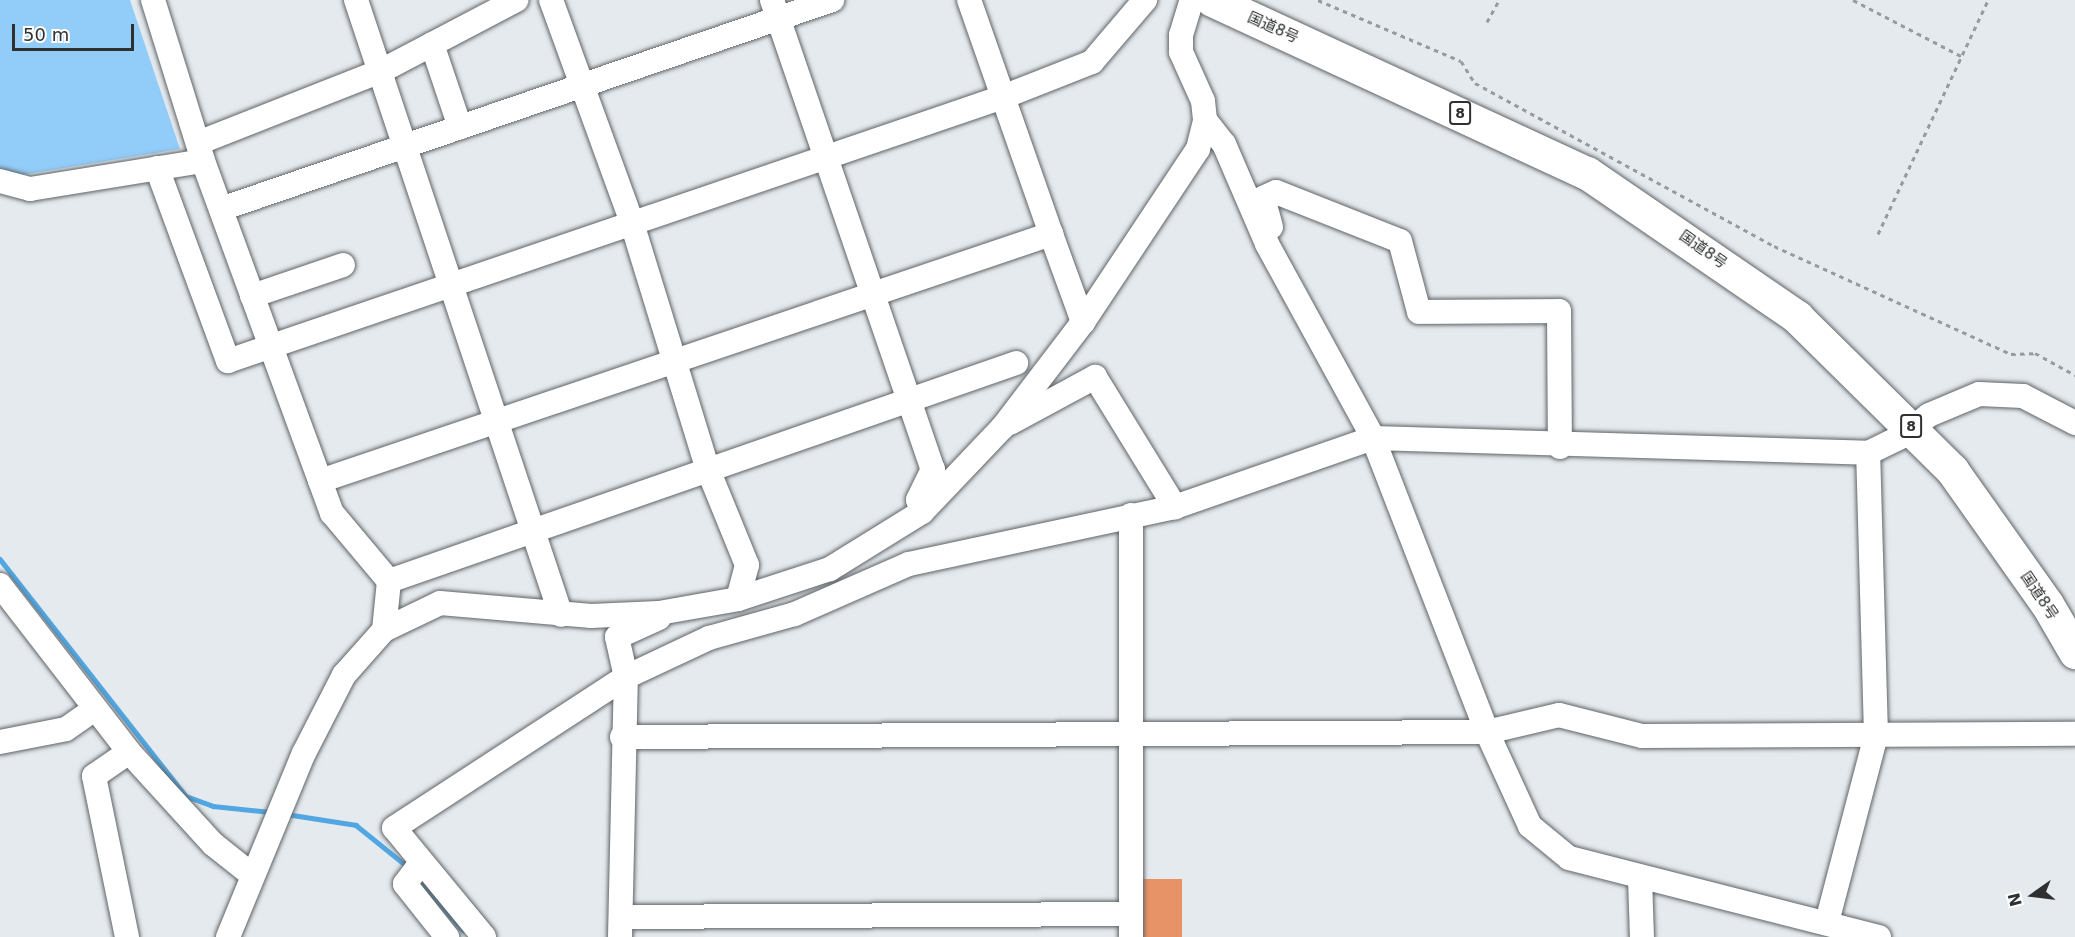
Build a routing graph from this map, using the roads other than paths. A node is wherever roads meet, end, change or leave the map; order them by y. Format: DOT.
graph roads {
  1 [pos="153,0"];
  2 [pos="356,0"];
  3 [pos="516,0"];
  4 [pos="551,0"];
  5 [pos="832,0"];
  6 [pos="969,0"];
  7 [pos="1145,0"];
  8 [pos="1192,0"];
  9 [pos="1212,0"];
  10 [pos="775,9"];
  11 [pos="432,44"];
  12 [pos="381,71"];
  13 [pos="585,86"];
  14 [pos="1003,97"];
  15 [pos="1205,120"];
  16 [pos="460,127"];
  17 [pos="404,143"];
  18 [pos="200,152"];
  19 [pos="826,157"];
  20 [pos="158,168"];
  21 [pos="0,181"];
  22 [pos="221,209"];
  23 [pos="631,220"];
  24 [pos="1051,234"];
  25 [pos="1270,249"];
  26 [pos="343,265"];
  27 [pos="452,285"];
  28 [pos="871,292"];
  29 [pos="252,296"];
  30 [pos="1083,322"];
  31 [pos="270,347"];
  32 [pos="674,360"];
  33 [pos="1016,363"];
  34 [pos="909,397"];
  35 [pos="498,420"];
  36 [pos="1921,422"];
  37 [pos="2075,423"];
  38 [pos="1003,428"];
  39 [pos="1372,438"];
  40 [pos="1560,447"];
  41 [pos="1868,453"];
  42 [pos="707,467"];
  43 [pos="320,481"];
  44 [pos="1175,507"];
  45 [pos="922,512"];
  46 [pos="1131,515"];
  47 [pos="534,529"];
  48 [pos="389,581"];
  49 [pos="0,585"];
  50 [pos="738,599"];
  51 [pos="676,610"];
  52 [pos="561,615"];
  53 [pos="384,630"];
  54 [pos="2075,652"];
  55 [pos="626,677"];
  56 [pos="93,710"];
  57 [pos="1133,731"];
  58 [pos="1487,732"];
  59 [pos="2075,734"];
  60 [pos="1876,735"];
  61 [pos="622,737"];
  62 [pos="0,742"];
  63 [pos="129,752"];
  64 [pos="416,869"];
  65 [pos="252,875"];
  66 [pos="1640,878"];
  67 [pos="1827,922"];
  68 [pos="1130,926"];
  69 [pos="620,927"];
  70 [pos="127,937"];
  71 [pos="228,937"];
  72 [pos="447,937"];
  73 [pos="484,937"];
  74 [pos="1642,937"];
  75 [pos="1879,937"];
  1 -- 18 [label="street"];
  2 -- 12 [label="street"];
  3 -- 11 [label="street"];
  4 -- 13 [label="street"];
  5 -- 10 [label="street"];
  6 -- 14 [label="street"];
  7 -- 14 [label="street"];
  8 -- 15 [label="street"];
  9 -- 36 [label="highway, 国道8号 / 8"];
  10 -- 13 [label="street"];
  10 -- 19 [label="street"];
  11 -- 12 [label="street"];
  11 -- 16 [label="street"];
  12 -- 17 [label="street"];
  12 -- 18 [label="street"];
  13 -- 16 [label="street"];
  13 -- 23 [label="street"];
  14 -- 19 [label="street"];
  14 -- 24 [label="street"];
  15 -- 25 [label="street"];
  15 -- 30 [label="street"];
  16 -- 17 [label="street"];
  17 -- 22 [label="street"];
  17 -- 27 [label="street"];
  18 -- 20 [label="street"];
  18 -- 22 [label="street"];
  19 -- 23 [label="street"];
  19 -- 28 [label="street"];
  20 -- 21 [label="street"];
  20 -- 31 [label="street"];
  22 -- 29 [label="street"];
  23 -- 27 [label="street"];
  23 -- 32 [label="street"];
  24 -- 28 [label="street"];
  24 -- 30 [label="street"];
  25 -- 39 [label="street"];
  25 -- 40 [label="street"];
  26 -- 29 [label="street"];
  27 -- 31 [label="street"];
  27 -- 35 [label="street"];
  28 -- 32 [label="street"];
  28 -- 34 [label="street"];
  29 -- 31 [label="street"];
  30 -- 38 [label="street"];
  31 -- 43 [label="street"];
  32 -- 35 [label="street"];
  32 -- 42 [label="street"];
  33 -- 34 [label="street"];
  34 -- 42 [label="street"];
  34 -- 45 [label="street"];
  35 -- 43 [label="street"];
  35 -- 47 [label="street"];
  36 -- 37 [label="street"];
  36 -- 41 [label="street"];
  36 -- 54 [label="highway, 国道8号 / 8"];
  38 -- 44 [label="street"];
  38 -- 45 [label="street"];
  39 -- 40 [label="street"];
  39 -- 44 [label="street"];
  39 -- 58 [label="street"];
  40 -- 41 [label="street"];
  41 -- 60 [label="street"];
  42 -- 47 [label="street"];
  42 -- 50 [label="street"];
  43 -- 48 [label="street"];
  44 -- 46 [label="street"];
  45 -- 50 [label="street"];
  46 -- 55 [label="street"];
  46 -- 57 [label="street"];
  47 -- 48 [label="street"];
  47 -- 52 [label="street"];
  48 -- 53 [label="street"];
  49 -- 56 [label="street"];
  50 -- 51 [label="street"];
  51 -- 52 [label="street"];
  51 -- 55 [label="street"];
  52 -- 53 [label="street"];
  53 -- 65 [label="street"];
  55 -- 61 [label="street"];
  55 -- 64 [label="street"];
  56 -- 62 [label="street"];
  56 -- 63 [label="street"];
  57 -- 58 [label="street"];
  57 -- 61 [label="street"];
  57 -- 68 [label="street"];
  58 -- 60 [label="street"];
  58 -- 66 [label="street"];
  59 -- 60 [label="street"];
  60 -- 67 [label="street"];
  61 -- 69 [label="street"];
  63 -- 65 [label="street"];
  63 -- 70 [label="street"];
  64 -- 72 [label="street"];
  64 -- 73 [label="street"];
  65 -- 71 [label="street"];
  66 -- 67 [label="street"];
  66 -- 74 [label="street"];
  67 -- 75 [label="street"];
  68 -- 69 [label="street"];
}
